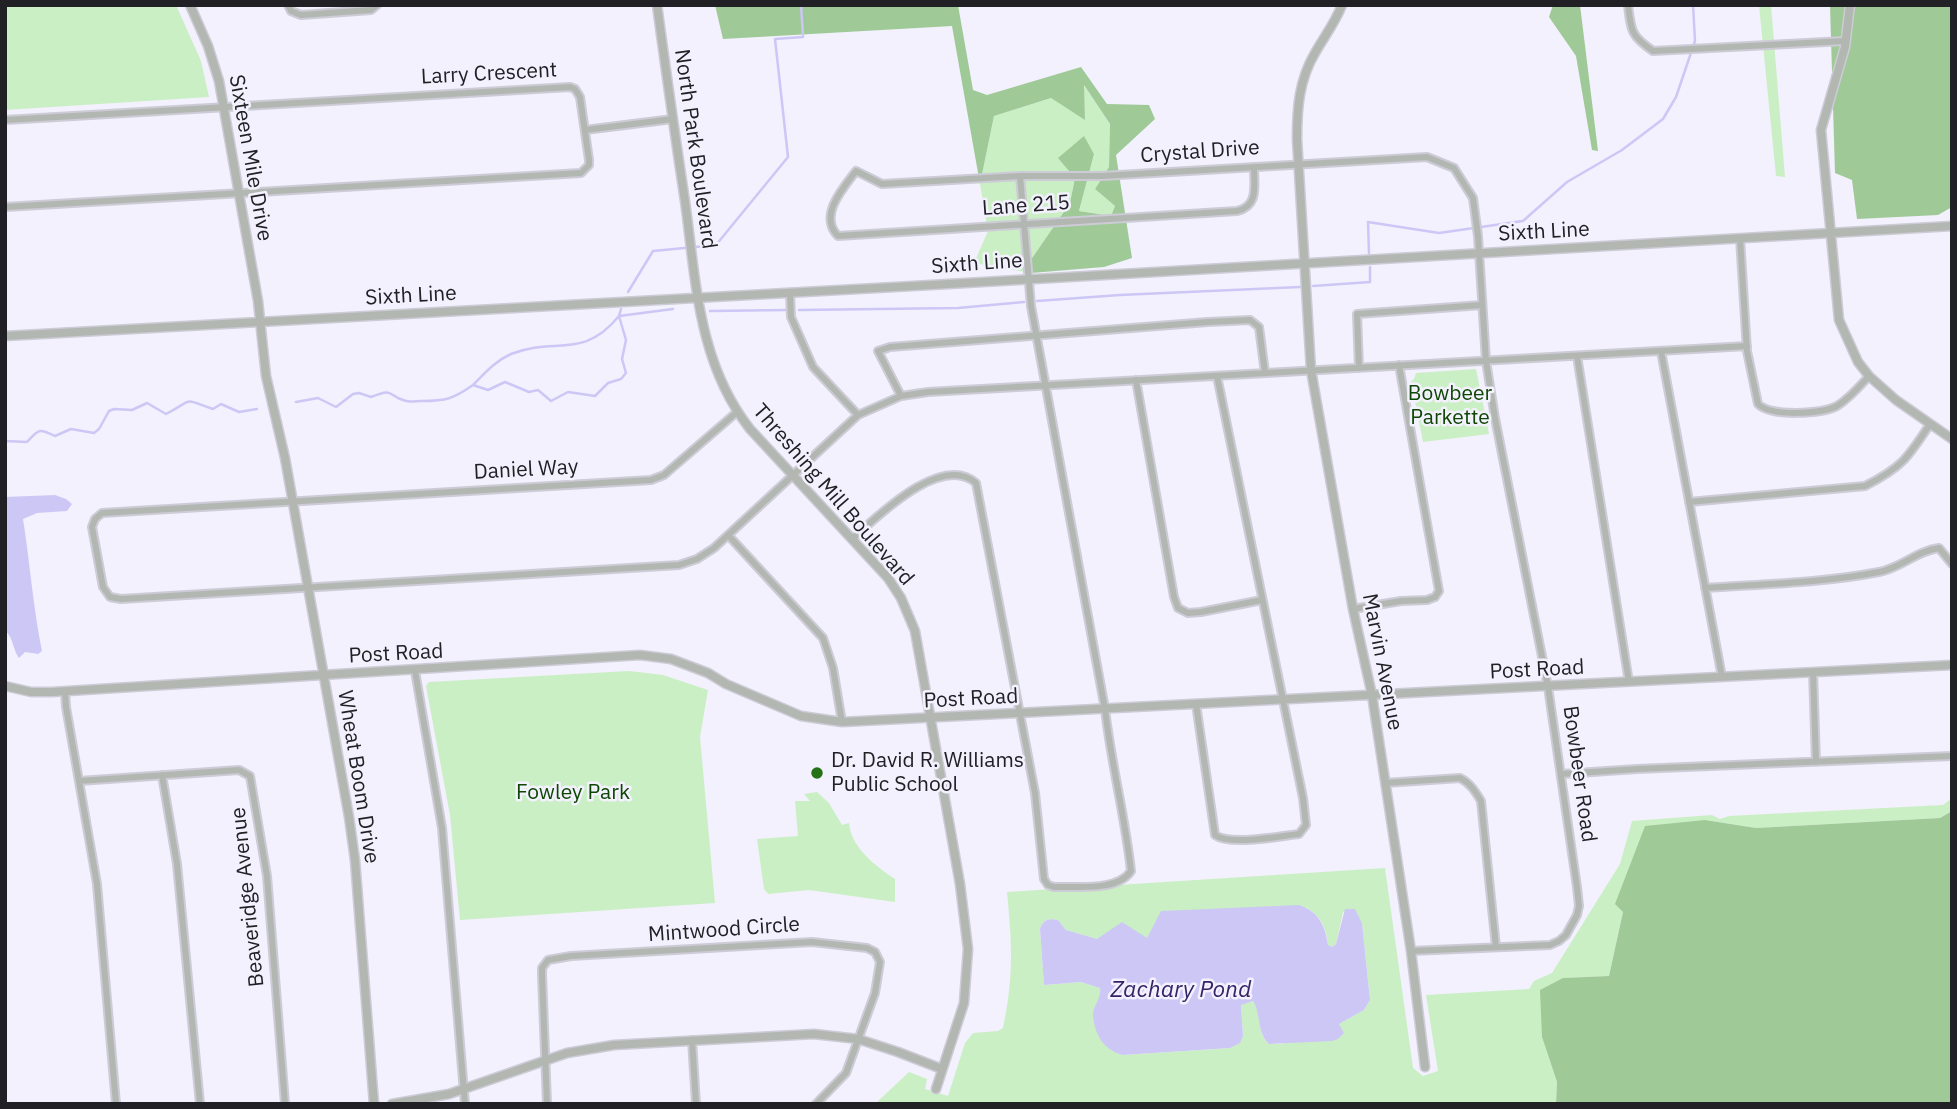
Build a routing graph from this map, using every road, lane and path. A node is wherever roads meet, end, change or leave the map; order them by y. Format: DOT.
graph roads {
  1 [pos="190,5"];
  2 [pos="288,5"];
  3 [pos="377,5"];
  4 [pos="657,5"];
  5 [pos="1342,5"];
  6 [pos="1628,5"];
  7 [pos="1850,5"];
  8 [pos="1845,41"];
  9 [pos="224,107"];
  10 [pos="673,119"];
  11 [pos="5,120"];
  12 [pos="585,130"];
  13 [pos="1298,163"];
  14 [pos="1254,167"];
  15 [pos="856,171"];
  16 [pos="1020,176"];
  17 [pos="239,194"];
  18 [pos="5,207"];
  19 [pos="1024,224"];
  20 [pos="1952,226"];
  21 [pos="1830,233"];
  22 [pos="1740,238"];
  23 [pos="1478,253"];
  24 [pos="1305,264"];
  25 [pos="1028,279"];
  26 [pos="790,293"];
  27 [pos="697,298"];
  28 [pos="1482,305"];
  29 [pos="260,322"];
  30 [pos="5,336"];
  31 [pos="1037,337"];
  32 [pos="1747,346"];
  33 [pos="1661,351"];
  34 [pos="1577,356"];
  35 [pos="1486,360"];
  36 [pos="1399,365"];
  37 [pos="1359,368"];
  38 [pos="1311,370"];
  39 [pos="1265,373"];
  40 [pos="1217,376"];
  41 [pos="1869,376"];
  42 [pos="1136,380"];
  43 [pos="1046,385"];
  44 [pos="901,396"];
  45 [pos="737,412"];
  46 [pos="858,415"];
  47 [pos="1930,424"];
  48 [pos="1952,439"];
  49 [pos="794,475"];
  50 [pos="292,501"];
  51 [pos="1689,502"];
  52 [pos="728,535"];
  53 [pos="852,539"];
  54 [pos="1952,565"];
  55 [pos="307,587"];
  56 [pos="1705,588"];
  57 [pos="1262,600"];
  58 [pos="1353,609"];
  59 [pos="1952,665"];
  60 [pos="415,671"];
  61 [pos="1813,673"];
  62 [pos="323,676"];
  63 [pos="1722,677"];
  64 [pos="1629,682"];
  65 [pos="5,686"];
  66 [pos="1548,687"];
  67 [pos="65,691"];
  68 [pos="1372,695"];
  69 [pos="1282,700"];
  70 [pos="1196,704"];
  71 [pos="1105,709"];
  72 [pos="1020,714"];
  73 [pos="931,718"];
  74 [pos="842,722"];
  75 [pos="1952,756"];
  76 [pos="1816,762"];
  77 [pos="1562,774"];
  78 [pos="162,775"];
  79 [pos="79,781"];
  80 [pos="1385,783"];
  81 [pos="1496,947"];
  82 [pos="1411,951"];
  83 [pos="858,1039"];
  84 [pos="692,1040"];
  85 [pos="545,1060"];
  86 [pos="1425,1067"];
  87 [pos="942,1069"];
  88 [pos="464,1089"];
  89 [pos="936,1089"];
  90 [pos="116,1104"];
  91 [pos="200,1104"];
  92 [pos="285,1104"];
  93 [pos="374,1104"];
  94 [pos="392,1104"];
  95 [pos="465,1104"];
  96 [pos="547,1104"];
  97 [pos="696,1104"];
  98 [pos="816,1104"];
  1 -- 9 [label="street, Sixteen Mile Drive"];
  2 -- 3 [label="street"];
  4 -- 10 [label="street, North Park Boulevard"];
  5 -- 13 [label="street, Marvin Avenue"];
  6 -- 8 [label="street"];
  7 -- 8 [label="street"];
  8 -- 21 [label="street"];
  9 -- 11 [label="street, Larry Crescent"];
  9 -- 12 [label="street, Larry Crescent"];
  9 -- 17 [label="street, Sixteen Mile Drive"];
  10 -- 12 [label="street"];
  10 -- 27 [label="street, North Park Boulevard"];
  12 -- 17 [label="street, Larry Crescent"];
  13 -- 14 [label="street, Crystal Drive"];
  13 -- 23 [label="street, Crystal Drive"];
  13 -- 24 [label="street, Marvin Avenue"];
  14 -- 16 [label="street, Crystal Drive"];
  14 -- 19 [label="street, Lane 215"];
  15 -- 16 [label="street, Crystal Drive"];
  15 -- 19 [label="street, Lane 215"];
  16 -- 19 [label="street"];
  17 -- 18 [label="street"];
  17 -- 29 [label="street, Sixteen Mile Drive"];
  19 -- 25 [label="street"];
  20 -- 21 [label="street, Sixth Line"];
  21 -- 22 [label="street, Sixth Line"];
  21 -- 41 [label="street"];
  22 -- 23 [label="street, Sixth Line"];
  22 -- 32 [label="street"];
  23 -- 24 [label="street, Sixth Line"];
  23 -- 28 [label="street, Bowbeer Road"];
  24 -- 25 [label="street, Sixth Line"];
  24 -- 38 [label="street, Marvin Avenue"];
  25 -- 26 [label="street, Sixth Line"];
  25 -- 31 [label="street"];
  26 -- 27 [label="street, Sixth Line"];
  26 -- 46 [label="street"];
  27 -- 29 [label="street, Sixth Line"];
  27 -- 45 [label="street, Threshing Mill Boulevard"];
  28 -- 35 [label="street, Bowbeer Road"];
  28 -- 37 [label="street"];
  29 -- 30 [label="street, Sixth Line"];
  29 -- 50 [label="street, Wheat Boom Drive"];
  31 -- 39 [label="street"];
  31 -- 43 [label="street"];
  31 -- 44 [label="street"];
  32 -- 33 [label="street"];
  32 -- 41 [label="street"];
  33 -- 34 [label="street"];
  33 -- 51 [label="street"];
  34 -- 35 [label="street"];
  34 -- 64 [label="street"];
  35 -- 36 [label="street"];
  35 -- 66 [label="street, Bowbeer Road"];
  36 -- 37 [label="street"];
  36 -- 58 [label="street"];
  37 -- 38 [label="street"];
  38 -- 39 [label="street"];
  38 -- 58 [label="street, Marvin Avenue"];
  39 -- 40 [label="street"];
  40 -- 42 [label="street"];
  40 -- 57 [label="street"];
  41 -- 47 [label="street"];
  42 -- 43 [label="street"];
  42 -- 57 [label="street"];
  43 -- 44 [label="street"];
  43 -- 71 [label="street"];
  44 -- 46 [label="street"];
  45 -- 49 [label="street, Threshing Mill Boulevard"];
  45 -- 50 [label="street, Daniel Way"];
  46 -- 49 [label="street"];
  47 -- 48 [label="street"];
  47 -- 51 [label="street"];
  49 -- 52 [label="street"];
  49 -- 53 [label="street, Threshing Mill Boulevard"];
  50 -- 55 [label="street, Wheat Boom Drive"];
  50 -- 55 [label="street, Daniel Way"];
  51 -- 56 [label="street"];
  52 -- 55 [label="street"];
  52 -- 74 [label="street"];
  53 -- 72 [label="street"];
  53 -- 73 [label="street, Threshing Mill Boulevard"];
  54 -- 56 [label="street"];
  55 -- 62 [label="street, Wheat Boom Drive"];
  56 -- 63 [label="street"];
  57 -- 69 [label="street"];
  58 -- 68 [label="street, Marvin Avenue"];
  59 -- 61 [label="street, Post Road"];
  60 -- 62 [label="street, Post Road"];
  60 -- 74 [label="street, Post Road"];
  60 -- 88 [label="street"];
  61 -- 63 [label="street, Post Road"];
  61 -- 76 [label="street"];
  62 -- 67 [label="street, Post Road"];
  62 -- 93 [label="street, Wheat Boom Drive"];
  63 -- 64 [label="street, Post Road"];
  64 -- 66 [label="street, Post Road"];
  65 -- 67 [label="street, Post Road"];
  66 -- 68 [label="street, Post Road"];
  66 -- 77 [label="street, Bowbeer Road"];
  67 -- 79 [label="street"];
  68 -- 69 [label="street, Post Road"];
  68 -- 80 [label="street, Marvin Avenue"];
  69 -- 70 [label="street, Post Road"];
  69 -- 70 [label="street"];
  70 -- 71 [label="street, Post Road"];
  71 -- 72 [label="street, Post Road"];
  71 -- 72 [label="street"];
  72 -- 73 [label="street, Post Road"];
  73 -- 74 [label="street, Post Road"];
  73 -- 87 [label="street, Threshing Mill Boulevard"];
  75 -- 76 [label="street"];
  76 -- 77 [label="street"];
  77 -- 81 [label="street, Bowbeer Road"];
  78 -- 79 [label="street, Beaveridge Avenue"];
  78 -- 91 [label="street"];
  78 -- 92 [label="street, Beaveridge Avenue"];
  79 -- 90 [label="street"];
  80 -- 81 [label="street"];
  80 -- 82 [label="street, Marvin Avenue"];
  81 -- 82 [label="street, Bowbeer Road"];
  82 -- 86 [label="street, Marvin Avenue"];
  83 -- 84 [label="street"];
  83 -- 85 [label="street, Mintwood Circle"];
  83 -- 87 [label="street"];
  83 -- 98 [label="street, Mintwood Circle"];
  84 -- 85 [label="street"];
  84 -- 97 [label="street"];
  85 -- 88 [label="street"];
  85 -- 96 [label="street, Mintwood Circle"];
  87 -- 89 [label="street, Threshing Mill Boulevard"];
  88 -- 94 [label="street"];
  88 -- 95 [label="street"];
}
